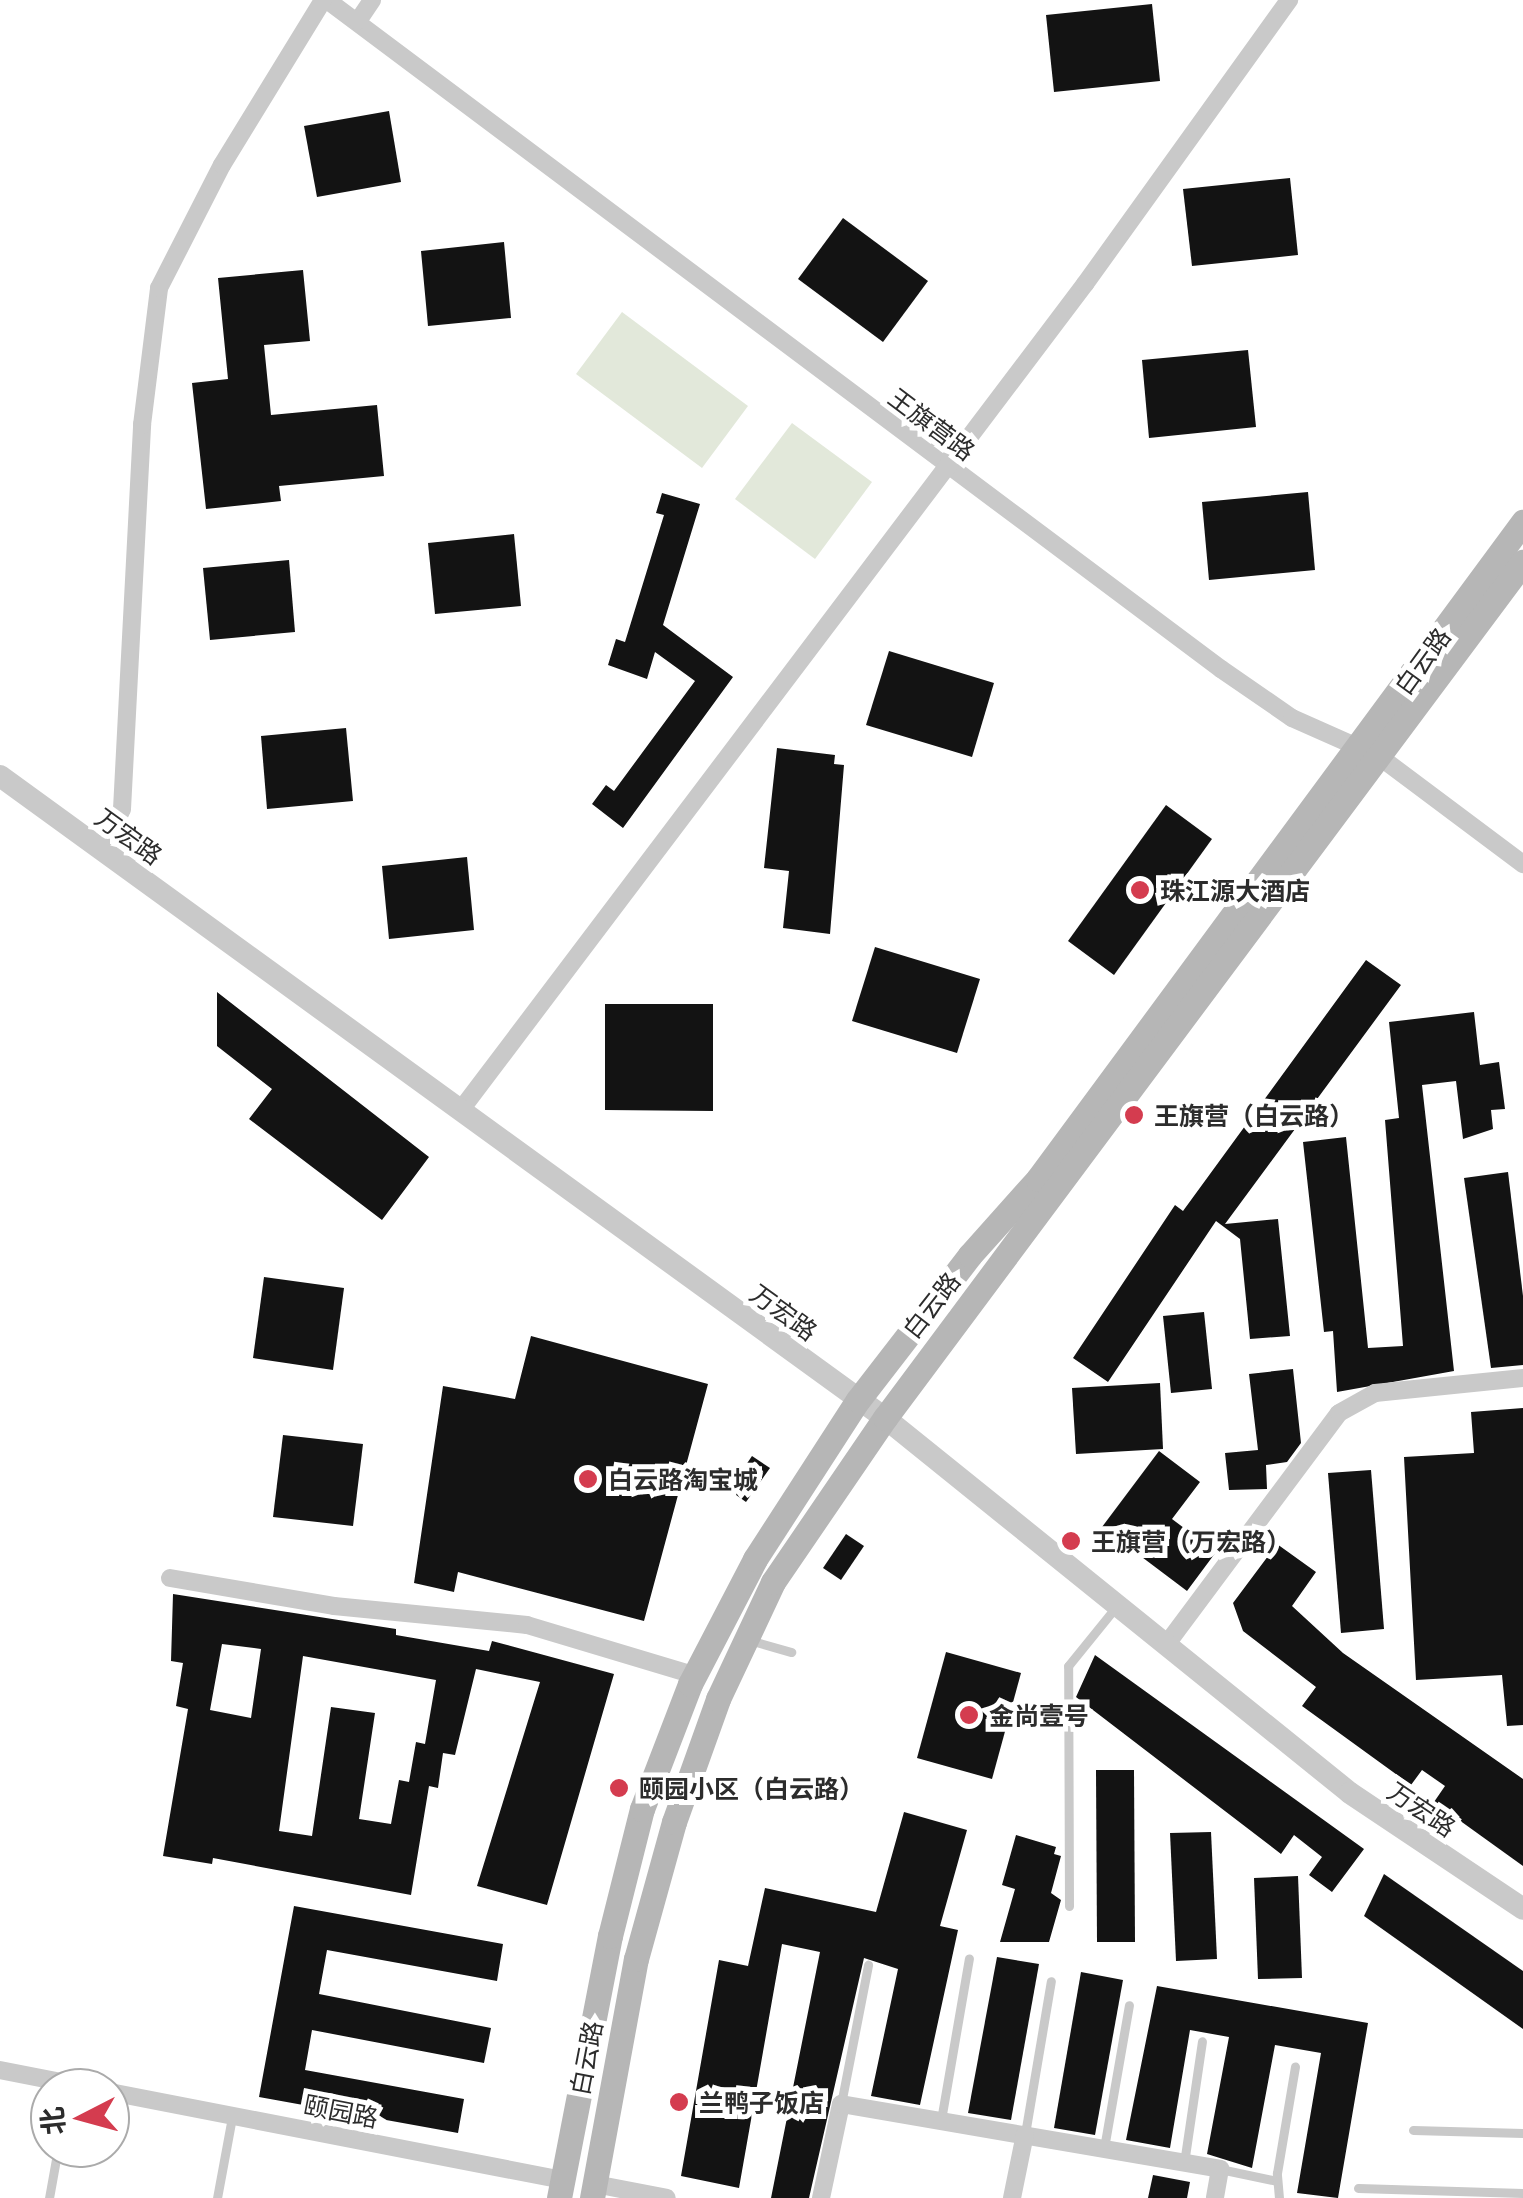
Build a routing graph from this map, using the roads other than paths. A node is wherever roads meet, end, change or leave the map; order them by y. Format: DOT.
graph roads {
  1 [pos="325,0"];
  2 [pos="372,0"];
  3 [pos="1289,0"];
  4 [pos="358,21"];
  5 [pos="944,464"];
  6 [pos="1523,522"];
  7 [pos="1523,562"];
  8 [pos="1370,752"];
  9 [pos="0,776"];
  10 [pos="103,851"];
  11 [pos="1523,864"];
  12 [pos="460,1111"];
  13 [pos="1523,1378"];
  14 [pos="858,1400"];
  15 [pos="884,1418"];
  16 [pos="170,1578"];
  17 [pos="1116,1606"];
  18 [pos="746,1639"];
  19 [pos="1166,1645"];
  20 [pos="791,1652"];
  21 [pos="694,1675"];
  22 [pos="1068,1906"];
  23 [pos="1523,1909"];
  24 [pos="969,1958"];
  25 [pos="868,1965"];
  26 [pos="1051,1980"];
  27 [pos="1129,2005"];
  28 [pos="1202,2041"];
  29 [pos="1295,2067"];
  30 [pos="0,2070"];
  31 [pos="30,2077"];
  32 [pos="130,2096"];
  33 [pos="841,2104"];
  34 [pos="232,2115"];
  35 [pos="941,2120"];
  36 [pos="1413,2130"];
  37 [pos="1024,2134"];
  38 [pos="1523,2134"];
  39 [pos="1104,2148"];
  40 [pos="1184,2163"];
  41 [pos="54,2168"];
  42 [pos="1220,2169"];
  43 [pos="1277,2181"];
  44 [pos="1358,2188"];
  45 [pos="561,2189"];
  46 [pos="594,2191"];
  47 [pos="1523,2192"];
  48 [pos="1480,2195"];
  49 [pos="49,2198"];
  50 [pos="216,2198"];
  51 [pos="667,2198"];
  52 [pos="822,2198"];
  53 [pos="1012,2198"];
  54 [pos="1215,2198"];
  55 [pos="1279,2198"];
  1 -- 4 [label="street, 王旗营路"];
  1 -- 10 [label="street"];
  2 -- 4 [label="street"];
  3 -- 5 [label="street"];
  4 -- 5 [label="street, 王旗营路"];
  5 -- 8 [label="street, 王旗营路"];
  5 -- 12 [label="street"];
  6 -- 8 [label="main road, 白云路"];
  7 -- 8 [label="main road, 白云路"];
  8 -- 11 [label="street, 王旗营路"];
  8 -- 14 [label="main road, 白云路"];
  8 -- 15 [label="main road, 白云路"];
  9 -- 10 [label="street, 万宏路"];
  10 -- 12 [label="street, 万宏路"];
  12 -- 14 [label="street, 万宏路"];
  13 -- 19 [label="street"];
  14 -- 15 [label="street, 万宏路"];
  14 -- 21 [label="main road, 白云路"];
  15 -- 17 [label="street, 万宏路"];
  15 -- 18 [label="main road, 白云路"];
  16 -- 21 [label="street"];
  17 -- 19 [label="street, 万宏路"];
  17 -- 22 [label="lane"];
  18 -- 20 [label="lane"];
  18 -- 46 [label="main road, 白云路"];
  19 -- 23 [label="street, 万宏路"];
  21 -- 45 [label="main road, 白云路"];
  24 -- 35 [label="lane"];
  25 -- 33 [label="lane"];
  26 -- 37 [label="lane"];
  27 -- 39 [label="lane"];
  28 -- 40 [label="lane"];
  29 -- 43 [label="lane"];
  30 -- 31 [label="street"];
  32 -- 34 [label="street, 颐园路"];
  33 -- 35 [label="street"];
  33 -- 52 [label="street"];
  34 -- 45 [label="street, 颐园路"];
  34 -- 50 [label="lane"];
  35 -- 37 [label="street"];
  36 -- 38 [label="lane"];
  37 -- 39 [label="street"];
  37 -- 53 [label="street"];
  39 -- 40 [label="street"];
  40 -- 42 [label="street"];
  41 -- 49 [label="lane"];
  42 -- 43 [label="lane"];
  42 -- 54 [label="street"];
  43 -- 55 [label="lane"];
  44 -- 48 [label="lane"];
  46 -- 51 [label="street"];
  47 -- 48 [label="lane"];
}
